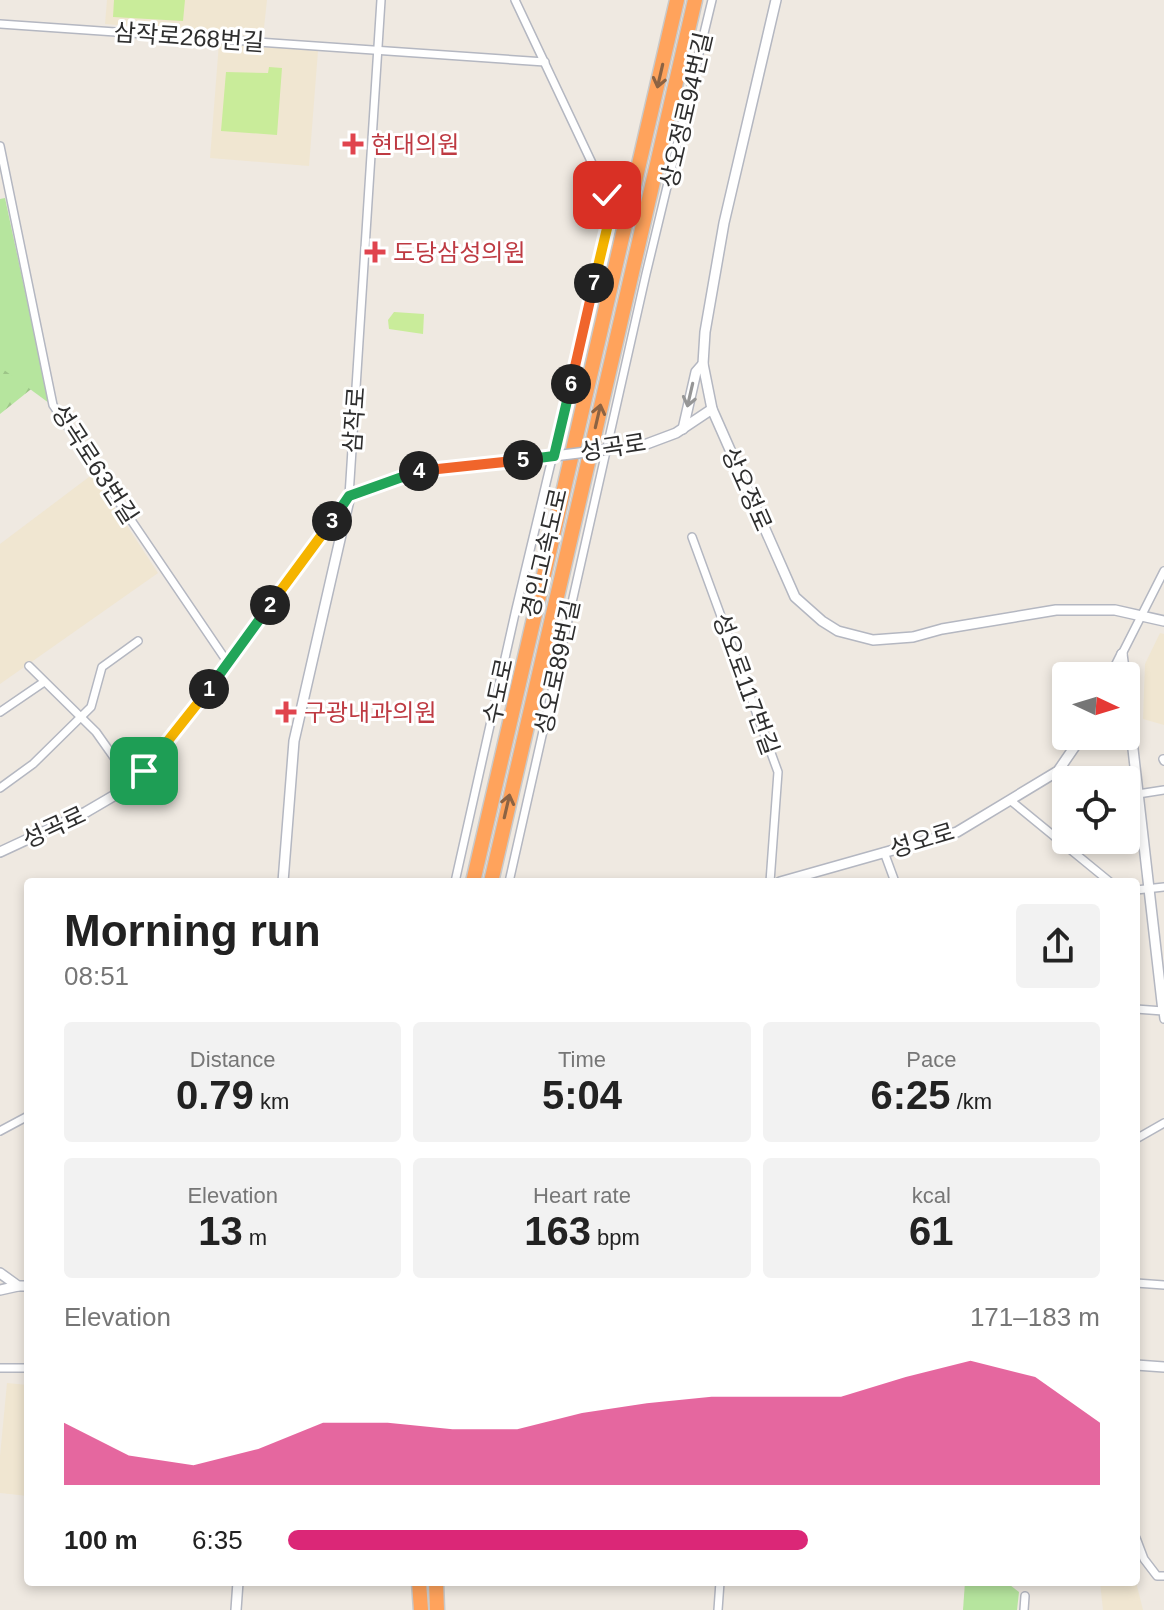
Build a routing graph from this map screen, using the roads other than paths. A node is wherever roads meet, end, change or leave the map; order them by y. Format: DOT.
graph roads {
  1 [pos="381,0"];
  2 [pos="515,0"];
  3 [pos="677,0"];
  4 [pos="695,0"];
  5 [pos="712,0"];
  6 [pos="776,0"];
  7 [pos="0,24"];
  8 [pos="378,49"];
  9 [pos="545,62"];
  10 [pos="0,146"];
  11 [pos="703,364"];
  12 [pos="712,409"];
  13 [pos="683,429"];
  14 [pos="605,453"];
  15 [pos="554,456"];
  16 [pos="349,496"];
  17 [pos="692,537"];
  18 [pos="1164,571"];
  19 [pos="1142,615"];
  20 [pos="1164,621"];
  21 [pos="138,641"];
  22 [pos="1122,654"];
  23 [pos="1118,662"];
  24 [pos="1123,662"];
  25 [pos="228,663"];
  26 [pos="29,666"];
  27 [pos="44,682"];
  28 [pos="0,712"];
  29 [pos="80,715"];
  30 [pos="1072,750"];
  31 [pos="132,783"];
  32 [pos="0,788"];
  33 [pos="1164,790"];
  34 [pos="1140,794"];
  35 [pos="1010,800"];
  36 [pos="1140,811"];
  37 [pos="0,852"];
  38 [pos="884,852"];
  39 [pos="283,878"];
  40 [pos="456,878"];
  41 [pos="474,878"];
  42 [pos="492,878"];
  43 [pos="510,878"];
  44 [pos="770,878"];
  45 [pos="794,878"];
  46 [pos="894,878"];
  47 [pos="1105,878"];
  48 [pos="1164,887"];
  49 [pos="1140,890"];
  50 [pos="1149,890"];
  51 [pos="1140,1009"];
  52 [pos="1163,1011"];
  53 [pos="1164,1019"];
  54 [pos="24,1118"];
  55 [pos="1164,1123"];
  56 [pos="0,1131"];
  57 [pos="1140,1137"];
  58 [pos="0,1273"];
  59 [pos="1140,1283"];
  60 [pos="1164,1285"];
  61 [pos="23,1286"];
  62 [pos="0,1290"];
  63 [pos="1140,1365"];
  64 [pos="1164,1367"];
  65 [pos="0,1368"];
  66 [pos="24,1368"];
  67 [pos="1140,1548"];
  68 [pos="1161,1576"];
  69 [pos="238,1586"];
  70 [pos="419,1586"];
  71 [pos="436,1586"];
  72 [pos="720,1586"];
  73 [pos="1025,1596"];
  74 [pos="236,1610"];
  75 [pos="421,1610"];
  76 [pos="437,1610"];
  77 [pos="718,1610"];
  78 [pos="1024,1610"];
  1 -- 8 [label="street, 삼작로"];
  2 -- 9 [label="street, 수도로"];
  3 -- 41 [label="highway, 경인고속도로, one-way"];
  42 -- 4 [label="highway, 경인고속도로, one-way"];
  5 -- 14 [label="street, 상오정로94번길"];
  6 -- 11 [label="street, 상오정로"];
  7 -- 8 [label="street, 삼작로268번길"];
  8 -- 9 [label="street, 삼작로268번길"];
  8 -- 16 [label="street, 삼작로"];
  9 -- 15 [label="street, 수도로"];
  10 -- 25 [label="street, 성곡로63번길"];
  11 -- 12 [label="street, 상오정로"];
  11 -- 13 [label="street, one-way"];
  12 -- 13 [label="street, 성곡로"];
  12 -- 19 [label="street, 상오정로"];
  13 -- 15 [label="street, 성곡로, bridge"];
  14 -- 43 [label="street, 성오로89번길"];
  15 -- 16 [label="street, 성곡로"];
  15 -- 40 [label="street, 수도로"];
  16 -- 25 [label="street, 성곡로"];
  16 -- 39 [label="street, 삼작로"];
  17 -- 44 [label="street, 성오로117번길"];
  18 -- 19 [label="street"];
  19 -- 20 [label="street, 상오정로"];
  19 -- 22 [label="street"];
  21 -- 29 [label="street"];
  22 -- 23 [label="street"];
  22 -- 24 [label="street"];
  25 -- 31 [label="street, 성곡로"];
  26 -- 27 [label="street"];
  27 -- 28 [label="street"];
  27 -- 29 [label="street"];
  29 -- 31 [label="street"];
  29 -- 32 [label="street"];
  30 -- 35 [label="street, 성오로"];
  31 -- 37 [label="street, 성곡로"];
  33 -- 34 [label="street"];
  35 -- 38 [label="street, 성오로"];
  35 -- 47 [label="street"];
  36 -- 50 [label="street"];
  38 -- 45 [label="street, 성오로"];
  38 -- 46 [label="street"];
  48 -- 50 [label="street"];
  49 -- 50 [label="street"];
  50 -- 52 [label="street"];
  51 -- 52 [label="street"];
  52 -- 53 [label="street"];
  54 -- 56 [label="street"];
  55 -- 57 [label="street"];
  58 -- 61 [label="street"];
  59 -- 60 [label="street"];
  61 -- 62 [label="street"];
  63 -- 64 [label="street"];
  65 -- 66 [label="street"];
  67 -- 68 [label="street"];
  69 -- 74 [label="street"];
  70 -- 75 [label="highway"];
  71 -- 76 [label="highway"];
  72 -- 77 [label="street"];
  73 -- 78 [label="street"];
}
